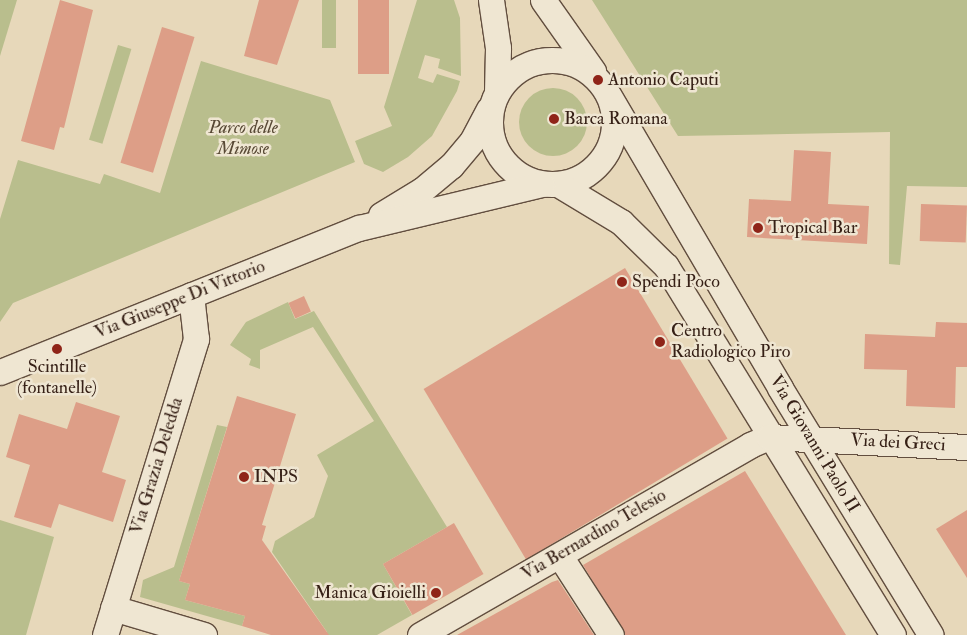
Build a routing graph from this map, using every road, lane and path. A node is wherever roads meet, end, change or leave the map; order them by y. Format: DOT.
graph roads {
  1 [pos="491,0"];
  2 [pos="543,0"];
  3 [pos="604,88"];
  4 [pos="494,98"];
  5 [pos="550,184"];
  6 [pos="359,228"];
  7 [pos="192,295"];
  8 [pos="0,372"];
  9 [pos="769,437"];
  10 [pos="811,438"];
  11 [pos="967,446"];
  12 [pos="560,556"];
  13 [pos="113,608"];
  14 [pos="105,635"];
  15 [pos="204,635"];
  16 [pos="420,635"];
  17 [pos="611,635"];
  18 [pos="893,635"];
  19 [pos="931,635"];
  1 -- 4 [label="street"];
  2 -- 3 [label="street, Via Giovanni Paolo II"];
  3 -- 4 [label="street"];
  3 -- 5 [label="street"];
  3 -- 10 [label="street, Via Giovanni Paolo II"];
  4 -- 5 [label="street"];
  4 -- 6 [label="street"];
  5 -- 6 [label="street"];
  5 -- 9 [label="street, Via Giovanni Paolo II"];
  6 -- 7 [label="street, Via Giuseppe Di Vittorio"];
  7 -- 8 [label="street, Via Giuseppe Di Vittorio"];
  7 -- 13 [label="street, Via Grazia Deledda"];
  9 -- 10 [label="street, Via dei Greci"];
  9 -- 12 [label="street, Via Bernardino Telesio"];
  9 -- 18 [label="street, Via Giovanni Paolo II"];
  10 -- 11 [label="street, Via dei Greci"];
  10 -- 19 [label="street, Via Giovanni Paolo II"];
  12 -- 16 [label="street, Via Bernardino Telesio"];
  12 -- 17 [label="street"];
  13 -- 14 [label="street, Via Grazia Deledda"];
  13 -- 15 [label="street"];
}
